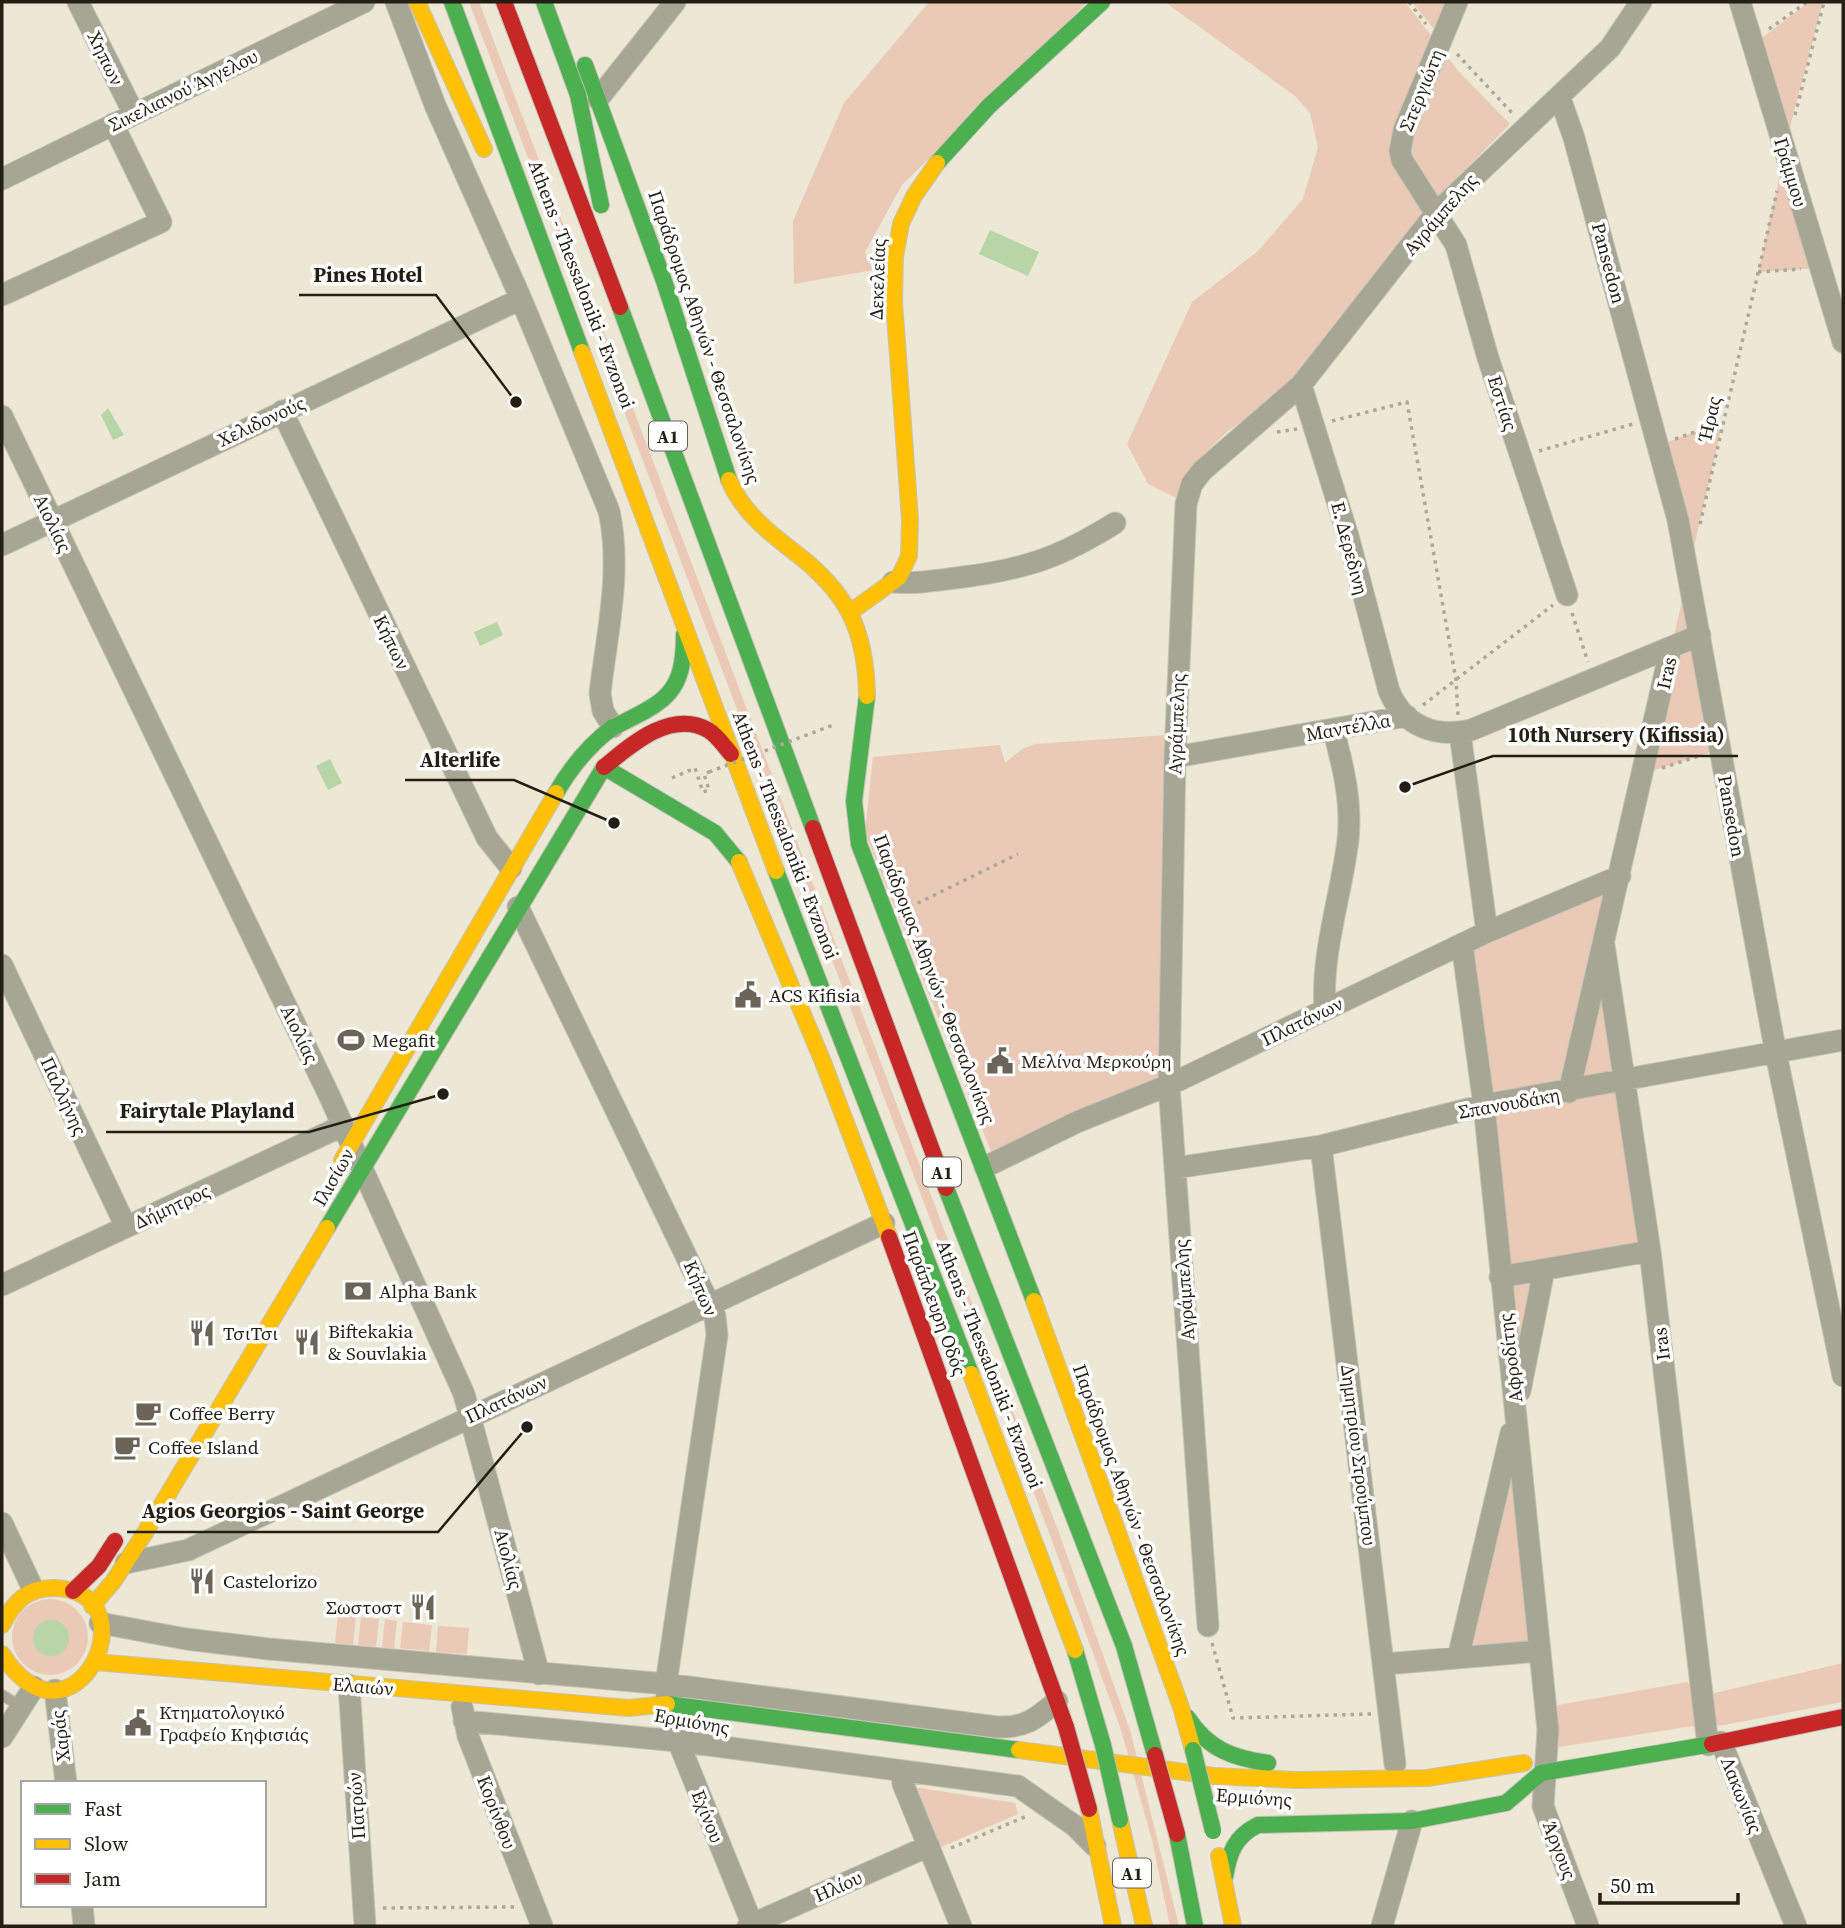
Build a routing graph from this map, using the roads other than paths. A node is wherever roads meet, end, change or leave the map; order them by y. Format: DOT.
graph roads {
  1 [pos="78,2"];
  2 [pos="364,2"];
  3 [pos="396,2"];
  4 [pos="417,2"];
  5 [pos="452,2"];
  6 [pos="504,2"];
  7 [pos="544,2"];
  8 [pos="561,2"];
  9 [pos="675,2"];
  10 [pos="1102,2"];
  11 [pos="1457,2"];
  12 [pos="1641,2"];
  13 [pos="1740,2"];
  14 [pos="1560,98"];
  15 [pos="598,99"];
  16 [pos="134,114"];
  17 [pos="113,124"];
  18 [pos="492,167"];
  19 [pos="2,179"];
  20 [pos="507,200"];
  21 [pos="1436,213"];
  22 [pos="612,282"];
  23 [pos="2,295"];
  24 [pos="563,295"];
  25 [pos="521,299"];
  26 [pos="1843,342"];
  27 [pos="1301,385"];
  28 [pos="282,411"];
  29 [pos="2,416"];
  30 [pos="52,521"];
  31 [pos="1115,523"];
  32 [pos="2,545"];
  33 [pos="893,582"];
  34 [pos="1567,595"];
  35 [pos="852,611"];
  36 [pos="683,618"];
  37 [pos="1700,635"];
  38 [pos="1671,647"];
  39 [pos="1404,713"];
  40 [pos="613,727"];
  41 [pos="1333,729"];
  42 [pos="1460,733"];
  43 [pos="733,756"];
  44 [pos="1175,757"];
  45 [pos="604,767"];
  46 [pos="511,868"];
  47 [pos="1620,876"];
  48 [pos="518,907"];
  49 [pos="1487,932"];
  50 [pos="1462,944"];
  51 [pos="1604,945"];
  52 [pos="2,965"];
  53 [pos="1325,1010"];
  54 [pos="1843,1040"];
  55 [pos="1776,1054"];
  56 [pos="1622,1082"];
  57 [pos="1169,1085"];
  58 [pos="1569,1092"];
  59 [pos="1485,1105"];
  60 [pos="342,1126"];
  61 [pos="351,1146"];
  62 [pos="1321,1146"];
  63 [pos="985,1167"];
  64 [pos="1175,1168"];
  65 [pos="337,1170"];
  66 [pos="361,1171"];
  67 [pos="884,1223"];
  68 [pos="126,1227"];
  69 [pos="1650,1251"];
  70 [pos="1544,1270"];
  71 [pos="1500,1277"];
  72 [pos="2,1286"];
  73 [pos="710,1302"];
  74 [pos="1843,1376"];
  75 [pos="1517,1409"];
  76 [pos="471,1415"];
  77 [pos="2,1523"];
  78 [pos="121,1531"];
  79 [pos="126,1563"];
  80 [pos="33,1589"];
  81 [pos="73,1591"];
  82 [pos="96,1614"];
  83 [pos="3,1618"];
  84 [pos="1208,1626"];
  85 [pos="1539,1651"];
  86 [pos="2,1654"];
  87 [pos="1458,1658"];
  88 [pos="96,1662"];
  89 [pos="1385,1664"];
  90 [pos="539,1674"];
  91 [pos="349,1685"];
  92 [pos="44,1688"];
  93 [pos="2,1695"];
  94 [pos="460,1695"];
  95 [pos="1057,1701"];
  96 [pos="22,1707"];
  97 [pos="1181,1707"];
  98 [pos="629,1708"];
  99 [pos="671,1712"];
  100 [pos="1843,1717"];
  101 [pos="464,1721"];
  102 [pos="2,1737"];
  103 [pos="1714,1744"];
  104 [pos="1524,1763"];
  105 [pos="1395,1764"];
  106 [pos="902,1771"];
  107 [pos="1539,1776"];
  108 [pos="66,1781"];
  109 [pos="1123,1781"];
  110 [pos="1150,1785"];
  111 [pos="1491,1789"];
  112 [pos="1218,1795"];
  113 [pos="1412,1821"];
  114 [pos="1097,1849"];
  115 [pos="931,1851"];
  116 [pos="1225,1877"];
  117 [pos="82,1907"];
  118 [pos="364,1917"];
  119 [pos="538,1917"];
  120 [pos="85,1926"];
  121 [pos="751,1926"];
  122 [pos="961,1926"];
  123 [pos="1113,1926"];
  124 [pos="1144,1926"];
  125 [pos="1195,1926"];
  126 [pos="1233,1926"];
  127 [pos="1382,1926"];
  128 [pos="1588,1926"];
  129 [pos="1796,1926"];
  1 -- 16 [label="street, Χηπων"];
  2 -- 16 [label="street, Σικελιανού Άγγελου"];
  3 -- 25 [label="street"];
  4 -- 18 [label="main road"];
  5 -- 24 [label="main road, Athens - Thessaloniki - Evzonoi / Α1"];
  6 -- 22 [label="main road, Athens - Thessaloniki - Evzonoi / Α1"];
  7 -- 22 [label="main road"];
  8 -- 15 [label="main road, Παράδρομος Αθηνών - Θεσσαλονίκης"];
  9 -- 15 [label="street"];
  10 -- 33 [label="main road, Δεκελείας"];
  11 -- 21 [label="street, Στεργιώτη"];
  12 -- 14 [label="street, Αγράμπελης"];
  13 -- 26 [label="street, Γράμμου"];
  14 -- 21 [label="street, Αγράμπελης"];
  14 -- 37 [label="street, Pansedon"];
  15 -- 35 [label="main road, Παράδρομος Αθηνών - Θεσσαλονίκης"];
  16 -- 17 [label="street, Σικελιανού Άγγελου"];
  17 -- 19 [label="street, Σικελιανού Άγγελου"];
  17 -- 23 [label="street"];
  20 -- 24 [label="main road"];
  21 -- 27 [label="street, Αγράμπελης"];
  21 -- 34 [label="street, Εστίας"];
  22 -- 125 [label="main road, Athens - Thessaloniki - Evzonoi / Α1, bridge"];
  24 -- 36 [label="main road, Athens - Thessaloniki - Evzonoi / Α1"];
  25 -- 28 [label="street, Χελιδονούς"];
  25 -- 40 [label="street"];
  27 -- 39 [label="street, Ε. Δερεδινη"];
  27 -- 44 [label="street, Αγράμπελης"];
  28 -- 30 [label="street, Χελιδονούς"];
  28 -- 46 [label="street, Κήπων"];
  29 -- 30 [label="street, Αιολίας"];
  30 -- 32 [label="street, Χελιδονούς"];
  30 -- 60 [label="street, Αιολίας"];
  31 -- 33 [label="street"];
  33 -- 35 [label="main road, Δεκελείας"];
  35 -- 63 [label="main road, Παράδρομος Αθηνών - Θεσσαλονίκης"];
  36 -- 40 [label="main road, Ιλισίων"];
  36 -- 43 [label="main road, Athens - Thessaloniki - Evzonoi / Α1"];
  37 -- 38 [label="street"];
  37 -- 55 [label="street, Pansedon"];
  38 -- 42 [label="street"];
  38 -- 47 [label="street, Iras"];
  39 -- 41 [label="street, Μαντέλλα"];
  39 -- 42 [label="street"];
  40 -- 46 [label="main road, Ιλισίων"];
  41 -- 44 [label="street, Μαντέλλα"];
  41 -- 53 [label="street"];
  42 -- 49 [label="street"];
  43 -- 45 [label="main road"];
  43 -- 124 [label="main road, Athens - Thessaloniki - Evzonoi / Α1, bridge"];
  44 -- 57 [label="street, Αγράμπελης"];
  45 -- 48 [label="main road, Ιλισίων"];
  45 -- 67 [label="main road, Παράπλευρη Οδός"];
  46 -- 61 [label="main road, Ιλισίων"];
  47 -- 49 [label="street, Πλατάνων"];
  47 -- 51 [label="street, Iras"];
  48 -- 66 [label="main road, Ιλισίων"];
  48 -- 73 [label="street, Κήπων"];
  49 -- 50 [label="street, Πλατάνων"];
  50 -- 53 [label="street, Πλατάνων"];
  50 -- 59 [label="street, Αφροδίτης"];
  51 -- 56 [label="street, Iras"];
  51 -- 58 [label="street, Iras"];
  52 -- 68 [label="street, Παλλήνης"];
  53 -- 57 [label="street, Πλατάνων"];
  54 -- 55 [label="street, Σπανουδάκη"];
  55 -- 56 [label="street, Σπανουδάκη"];
  55 -- 74 [label="street, Pansedon"];
  56 -- 58 [label="street, Σπανουδάκη"];
  56 -- 69 [label="street, Iras"];
  57 -- 63 [label="street, Πλατάνων"];
  57 -- 64 [label="street, Αγράμπελης"];
  58 -- 59 [label="street, Σπανουδάκη"];
  59 -- 62 [label="street, Σπανουδάκη"];
  59 -- 71 [label="street, Αφροδίτης"];
  60 -- 61 [label="street, Αιολίας"];
  60 -- 68 [label="street, Δήμητρος"];
  61 -- 65 [label="main road, Ιλισίων"];
  61 -- 66 [label="street, Αιολίας"];
  62 -- 64 [label="street, Σπανουδάκη"];
  62 -- 89 [label="street, Δημητρίου Στρούμπου"];
  63 -- 97 [label="main road, Παράδρομος Αθηνών - Θεσσαλονίκης"];
  64 -- 84 [label="street, Αγράμπελης"];
  66 -- 76 [label="street, Αιολίας"];
  66 -- 79 [label="main road, Ιλισίων"];
  67 -- 73 [label="street, Πλατάνων"];
  67 -- 95 [label="main road, Παράπλευρη Οδός"];
  68 -- 72 [label="street, Δήμητρος"];
  69 -- 70 [label="street"];
  69 -- 103 [label="street, Iras"];
  70 -- 71 [label="street"];
  70 -- 75 [label="street"];
  71 -- 75 [label="street, Αφροδίτης"];
  73 -- 76 [label="street, Πλατάνων"];
  73 -- 99 [label="street, Κήπων"];
  75 -- 85 [label="street, Αφροδίτης"];
  75 -- 87 [label="street"];
  76 -- 79 [label="street, Πλατάνων"];
  76 -- 90 [label="street, Αιολίας"];
  77 -- 80 [label="street"];
  78 -- 81 [label="main road"];
  79 -- 82 [label="main road, Ιλισίων"];
  80 -- 81 [label="main road"];
  80 -- 83 [label="main road"];
  81 -- 82 [label="main road"];
  82 -- 88 [label="main road"];
  82 -- 90 [label="street, Ελαιών"];
  85 -- 87 [label="street"];
  85 -- 107 [label="street, Αφροδίτης"];
  86 -- 92 [label="main road"];
  87 -- 89 [label="street"];
  88 -- 91 [label="main road, Ελαιών"];
  88 -- 92 [label="main road"];
  89 -- 105 [label="street, Δημητρίου Στρούμπου"];
  90 -- 99 [label="street, Ερμιόνης"];
  91 -- 94 [label="main road, Ελαιών"];
  91 -- 118 [label="street, Πατρών"];
  92 -- 96 [label="street"];
  92 -- 108 [label="street, Χαράς"];
  93 -- 96 [label="lane"];
  94 -- 98 [label="main road, Ελαιών"];
  94 -- 101 [label="street, Κορίνθου"];
  95 -- 99 [label="street, Ερμιόνης"];
  95 -- 114 [label="main road, Παράπλευρη Οδός, bridge"];
  96 -- 102 [label="street"];
  97 -- 105 [label="main road"];
  97 -- 116 [label="main road, Παράδρομος Αθηνών - Θεσσαλονίκης, bridge"];
  98 -- 99 [label="main road, Ερμιόνης"];
  99 -- 101 [label="street, Ερμιόνης"];
  99 -- 104 [label="main road, Ερμιόνης"];
  99 -- 106 [label="street, Ερμιόνης"];
  99 -- 109 [label="main road, Ερμιόνης"];
  99 -- 121 [label="street, Εχίνου"];
  100 -- 103 [label="main road"];
  101 -- 119 [label="street, Κορίνθου"];
  103 -- 107 [label="main road"];
  103 -- 129 [label="street, Λακωνίας"];
  104 -- 105 [label="main road"];
  104 -- 107 [label="main road"];
  106 -- 114 [label="street, Ερμιόνης"];
  106 -- 115 [label="street"];
  107 -- 111 [label="main road"];
  107 -- 113 [label="main road"];
  107 -- 128 [label="street, Άργους"];
  110 -- 112 [label="main road, Ερμιόνης"];
  113 -- 116 [label="main road"];
  113 -- 127 [label="street"];
  114 -- 123 [label="main road, Παράπλευρη Οδός"];
  115 -- 121 [label="street, Ηλίου"];
  115 -- 122 [label="street"];
  116 -- 126 [label="main road, Παράδρομος Αθηνών - Θεσσαλονίκης"];
  117 -- 120 [label="street"];
}
